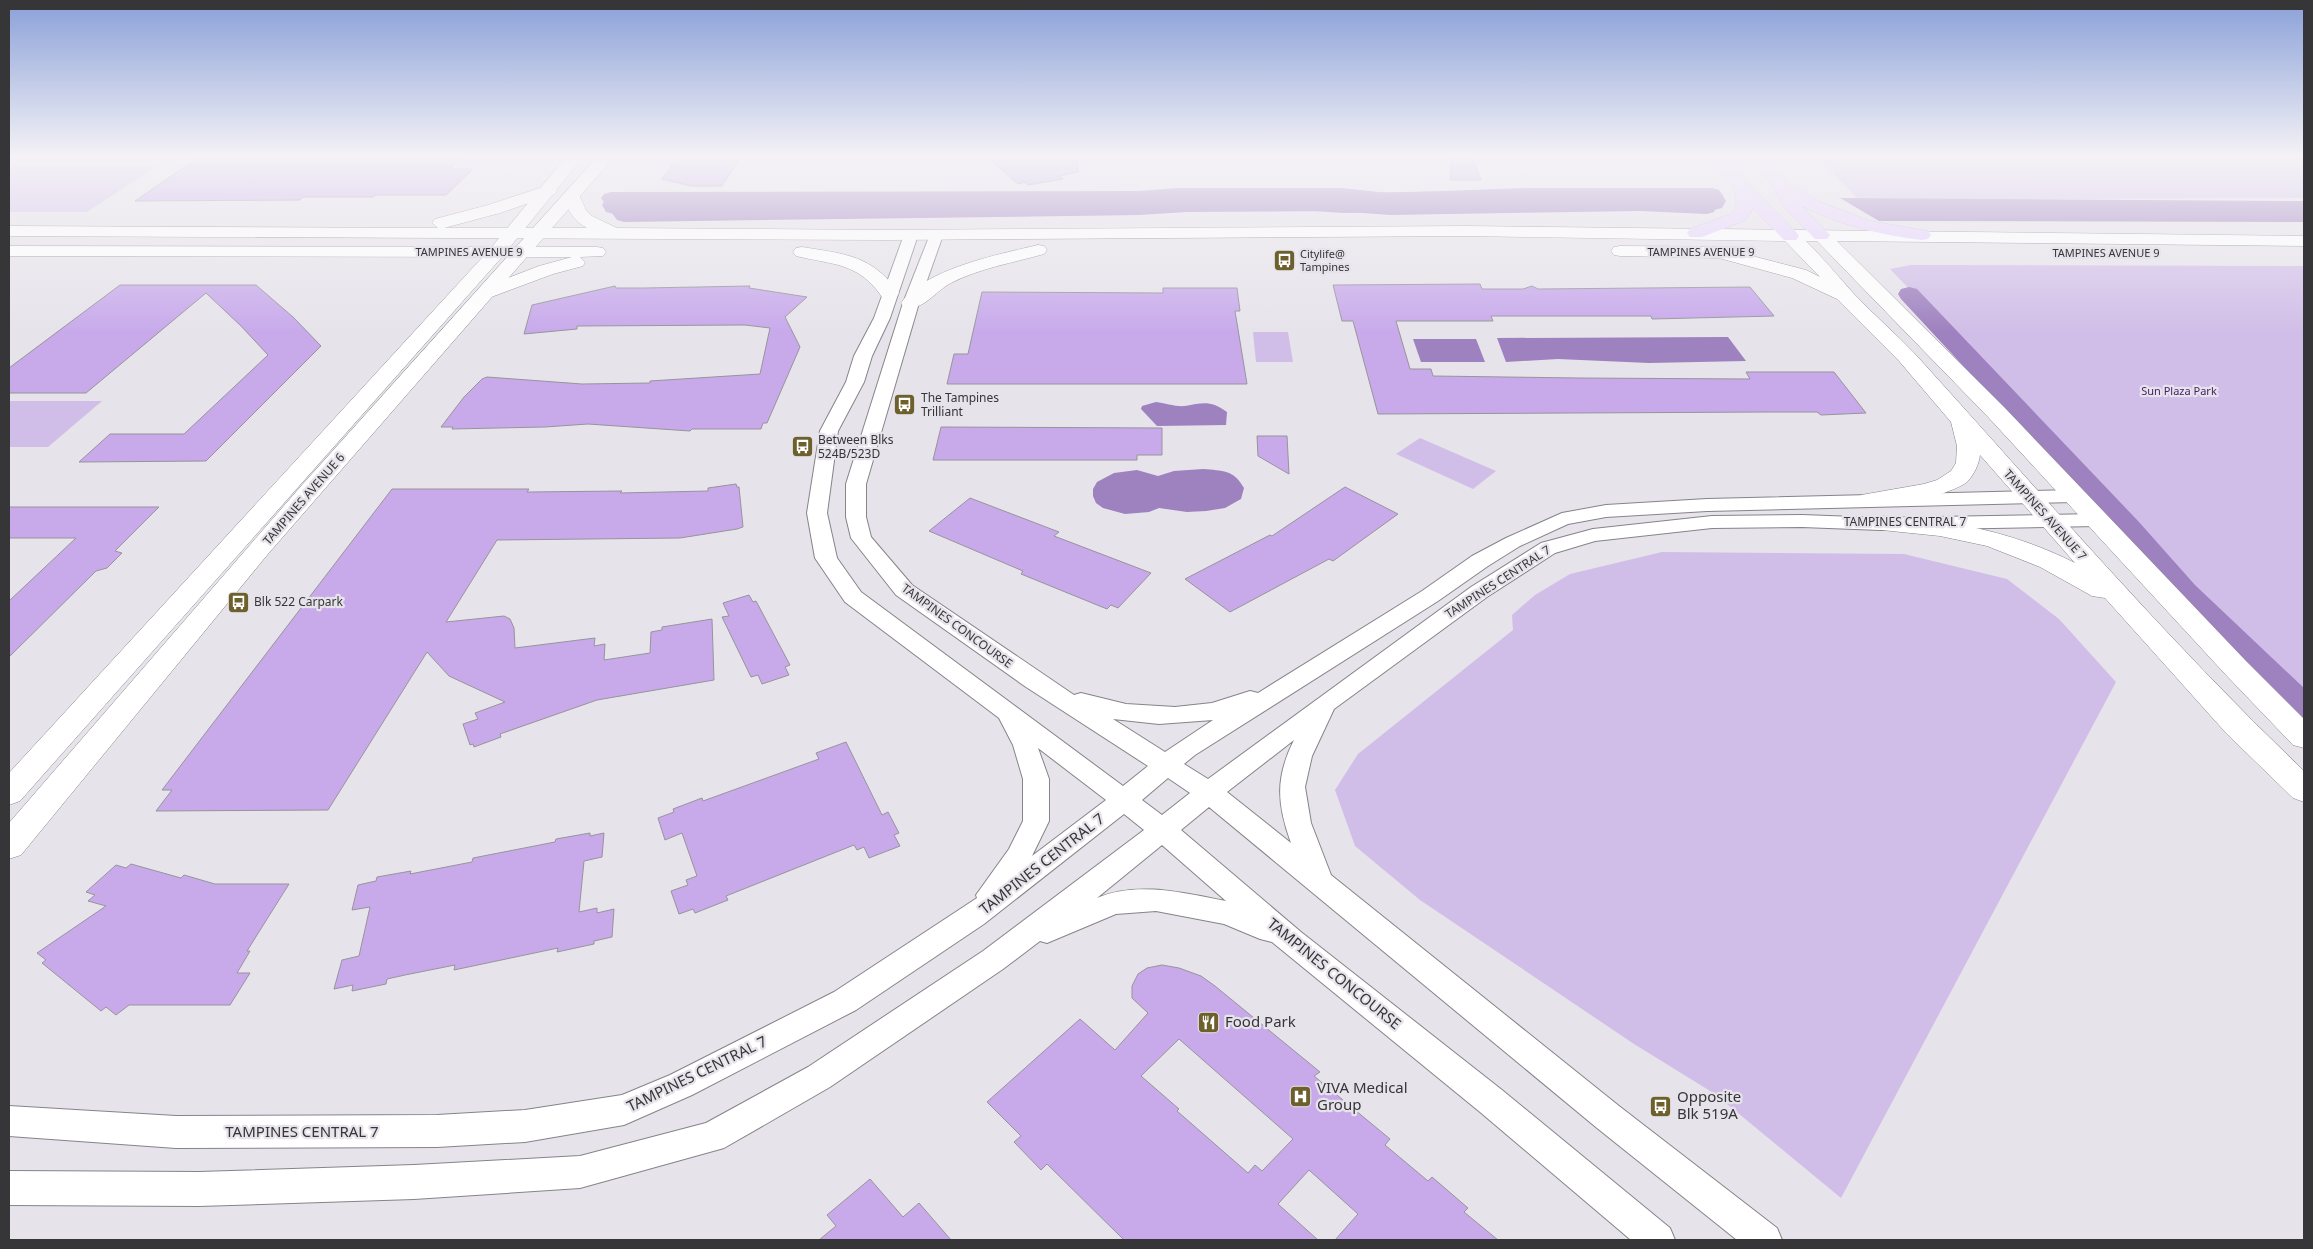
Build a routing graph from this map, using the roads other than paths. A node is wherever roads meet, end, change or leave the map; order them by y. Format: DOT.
graph roads {
  1 [pos="470,215"];
  2 [pos="534,215"];
  3 [pos="555,215"];
  4 [pos="579,215"];
  5 [pos="1740,215"];
  6 [pos="1770,215"];
  7 [pos="1802,215"];
  8 [pos="1838,215"];
  9 [pos="9,230"];
  10 [pos="388,232"];
  11 [pos="539,233"];
  12 [pos="1696,233"];
  13 [pos="617,234"];
  14 [pos="1821,235"];
  15 [pos="1922,235"];
  16 [pos="1790,236"];
  17 [pos="2304,241"];
  18 [pos="518,243"];
  19 [pos="908,243"];
  20 [pos="933,243"];
  21 [pos="9,250"];
  22 [pos="1038,250"];
  23 [pos="1317,250"];
  24 [pos="1600,251"];
  25 [pos="496,252"];
  26 [pos="802,252"];
  27 [pos="1808,252"];
  28 [pos="1840,252"];
  29 [pos="615,253"];
  30 [pos="1718,253"];
  31 [pos="2304,254"];
  32 [pos="486,293"];
  33 [pos="889,293"];
  34 [pos="1846,298"];
  35 [pos="911,303"];
  36 [pos="1962,421"];
  37 [pos="2028,496"];
  38 [pos="2074,496"];
  39 [pos="1870,500"];
  40 [pos="2097,520"];
  41 [pos="2050,521"];
  42 [pos="1881,524"];
  43 [pos="2134,614"];
  44 [pos="1034,681"];
  45 [pos="1278,690"];
  46 [pos="1325,704"];
  47 [pos="1007,711"];
  48 [pos="2304,737"];
  49 [pos="1167,764"];
  50 [pos="2304,790"];
  51 [pos="1209,792"];
  52 [pos="9,793"];
  53 [pos="1124,801"];
  54 [pos="1162,829"];
  55 [pos="9,846"];
  56 [pos="1322,886"];
  57 [pos="974,916"];
  58 [pos="1291,940"];
  59 [pos="1009,948"];
  60 [pos="9,1121"];
  61 [pos="9,1188"];
  62 [pos="1658,1240"];
  63 [pos="1765,1240"];
  1 -- 10 [label="main road"];
  2 -- 18 [label="main road, TAMPINES AVENUE 6"];
  3 -- 11 [label="main road, TAMPINES AVENUE 6"];
  4 -- 13 [label="main road"];
  5 -- 12 [label="main road"];
  6 -- 16 [label="main road"];
  7 -- 14 [label="main road"];
  8 -- 15 [label="main road, TAMPINES AVENUE 9"];
  9 -- 10 [label="main road, TAMPINES AVENUE 9"];
  10 -- 18 [label="main road, TAMPINES AVENUE 9"];
  11 -- 13 [label="main road, TAMPINES AVENUE 9"];
  11 -- 18 [label="main road, TAMPINES AVENUE 6"];
  12 -- 16 [label="main road, TAMPINES AVENUE 9"];
  12 -- 20 [label="main road, TAMPINES AVENUE 9"];
  13 -- 19 [label="main road, TAMPINES AVENUE 9"];
  14 -- 15 [label="main road, TAMPINES AVENUE 9"];
  14 -- 16 [label="main road, TAMPINES AVENUE 9"];
  14 -- 28 [label="main road"];
  15 -- 17 [label="main road, TAMPINES AVENUE 9"];
  16 -- 27 [label="main road, TAMPINES AVENUE 7"];
  18 -- 25 [label="main road, TAMPINES AVENUE 9"];
  18 -- 26 [label="main road, TAMPINES AVENUE 9"];
  18 -- 32 [label="main road, TAMPINES AVENUE 6"];
  19 -- 20 [label="main road, TAMPINES AVENUE 9"];
  19 -- 26 [label="main road, TAMPINES AVENUE 9"];
  19 -- 33 [label="street, TAMPINES CONCOURSE"];
  20 -- 22 [label="main road"];
  20 -- 35 [label="street, TAMPINES CONCOURSE"];
  21 -- 25 [label="main road, TAMPINES AVENUE 9"];
  22 -- 23 [label="main road"];
  22 -- 35 [label="main road"];
  24 -- 30 [label="main road, TAMPINES AVENUE 9"];
  25 -- 52 [label="main road, TAMPINES AVENUE 6"];
  26 -- 33 [label="main road"];
  27 -- 28 [label="main road, TAMPINES AVENUE 9"];
  27 -- 30 [label="main road, TAMPINES AVENUE 9"];
  27 -- 34 [label="main road, TAMPINES AVENUE 7"];
  28 -- 31 [label="main road, TAMPINES AVENUE 9"];
  28 -- 38 [label="main road"];
  29 -- 32 [label="main road"];
  30 -- 34 [label="main road"];
  32 -- 55 [label="main road, TAMPINES AVENUE 6"];
  33 -- 47 [label="street, TAMPINES CONCOURSE"];
  34 -- 36 [label="main road, TAMPINES AVENUE 7"];
  35 -- 44 [label="street, TAMPINES CONCOURSE"];
  36 -- 37 [label="main road, TAMPINES AVENUE 7"];
  36 -- 39 [label="main road"];
  37 -- 38 [label="street, TAMPINES CENTRAL 7"];
  37 -- 39 [label="street, TAMPINES CENTRAL 7"];
  37 -- 41 [label="main road, TAMPINES AVENUE 7"];
  38 -- 40 [label="main road"];
  39 -- 45 [label="street, TAMPINES CENTRAL 7"];
  40 -- 41 [label="street, TAMPINES CENTRAL 7"];
  40 -- 48 [label="main road"];
  41 -- 42 [label="street, TAMPINES CENTRAL 7"];
  41 -- 43 [label="main road, TAMPINES AVENUE 7"];
  42 -- 43 [label="main road"];
  42 -- 46 [label="street, TAMPINES CENTRAL 7"];
  43 -- 50 [label="main road, TAMPINES AVENUE 7"];
  44 -- 45 [label="street, TAMPINES CENTRAL 7"];
  44 -- 49 [label="street, TAMPINES CONCOURSE"];
  45 -- 49 [label="street, TAMPINES CENTRAL 7"];
  46 -- 51 [label="street, TAMPINES CENTRAL 7"];
  46 -- 56 [label="street, TAMPINES CONCOURSE"];
  47 -- 53 [label="street, TAMPINES CONCOURSE"];
  47 -- 57 [label="street, TAMPINES CONCOURSE"];
  49 -- 51 [label="street, TAMPINES CONCOURSE"];
  49 -- 53 [label="street, TAMPINES CENTRAL 7"];
  51 -- 54 [label="street, TAMPINES CENTRAL 7"];
  51 -- 56 [label="street, TAMPINES CONCOURSE"];
  53 -- 54 [label="street, TAMPINES CONCOURSE"];
  53 -- 57 [label="street, TAMPINES CENTRAL 7"];
  54 -- 58 [label="street, TAMPINES CONCOURSE"];
  54 -- 59 [label="street, TAMPINES CENTRAL 7"];
  56 -- 63 [label="street, TAMPINES CONCOURSE"];
  57 -- 60 [label="street, TAMPINES CENTRAL 7"];
  58 -- 59 [label="street, TAMPINES CENTRAL 7"];
  58 -- 62 [label="street, TAMPINES CONCOURSE"];
  59 -- 61 [label="street, TAMPINES CENTRAL 7"];
}
